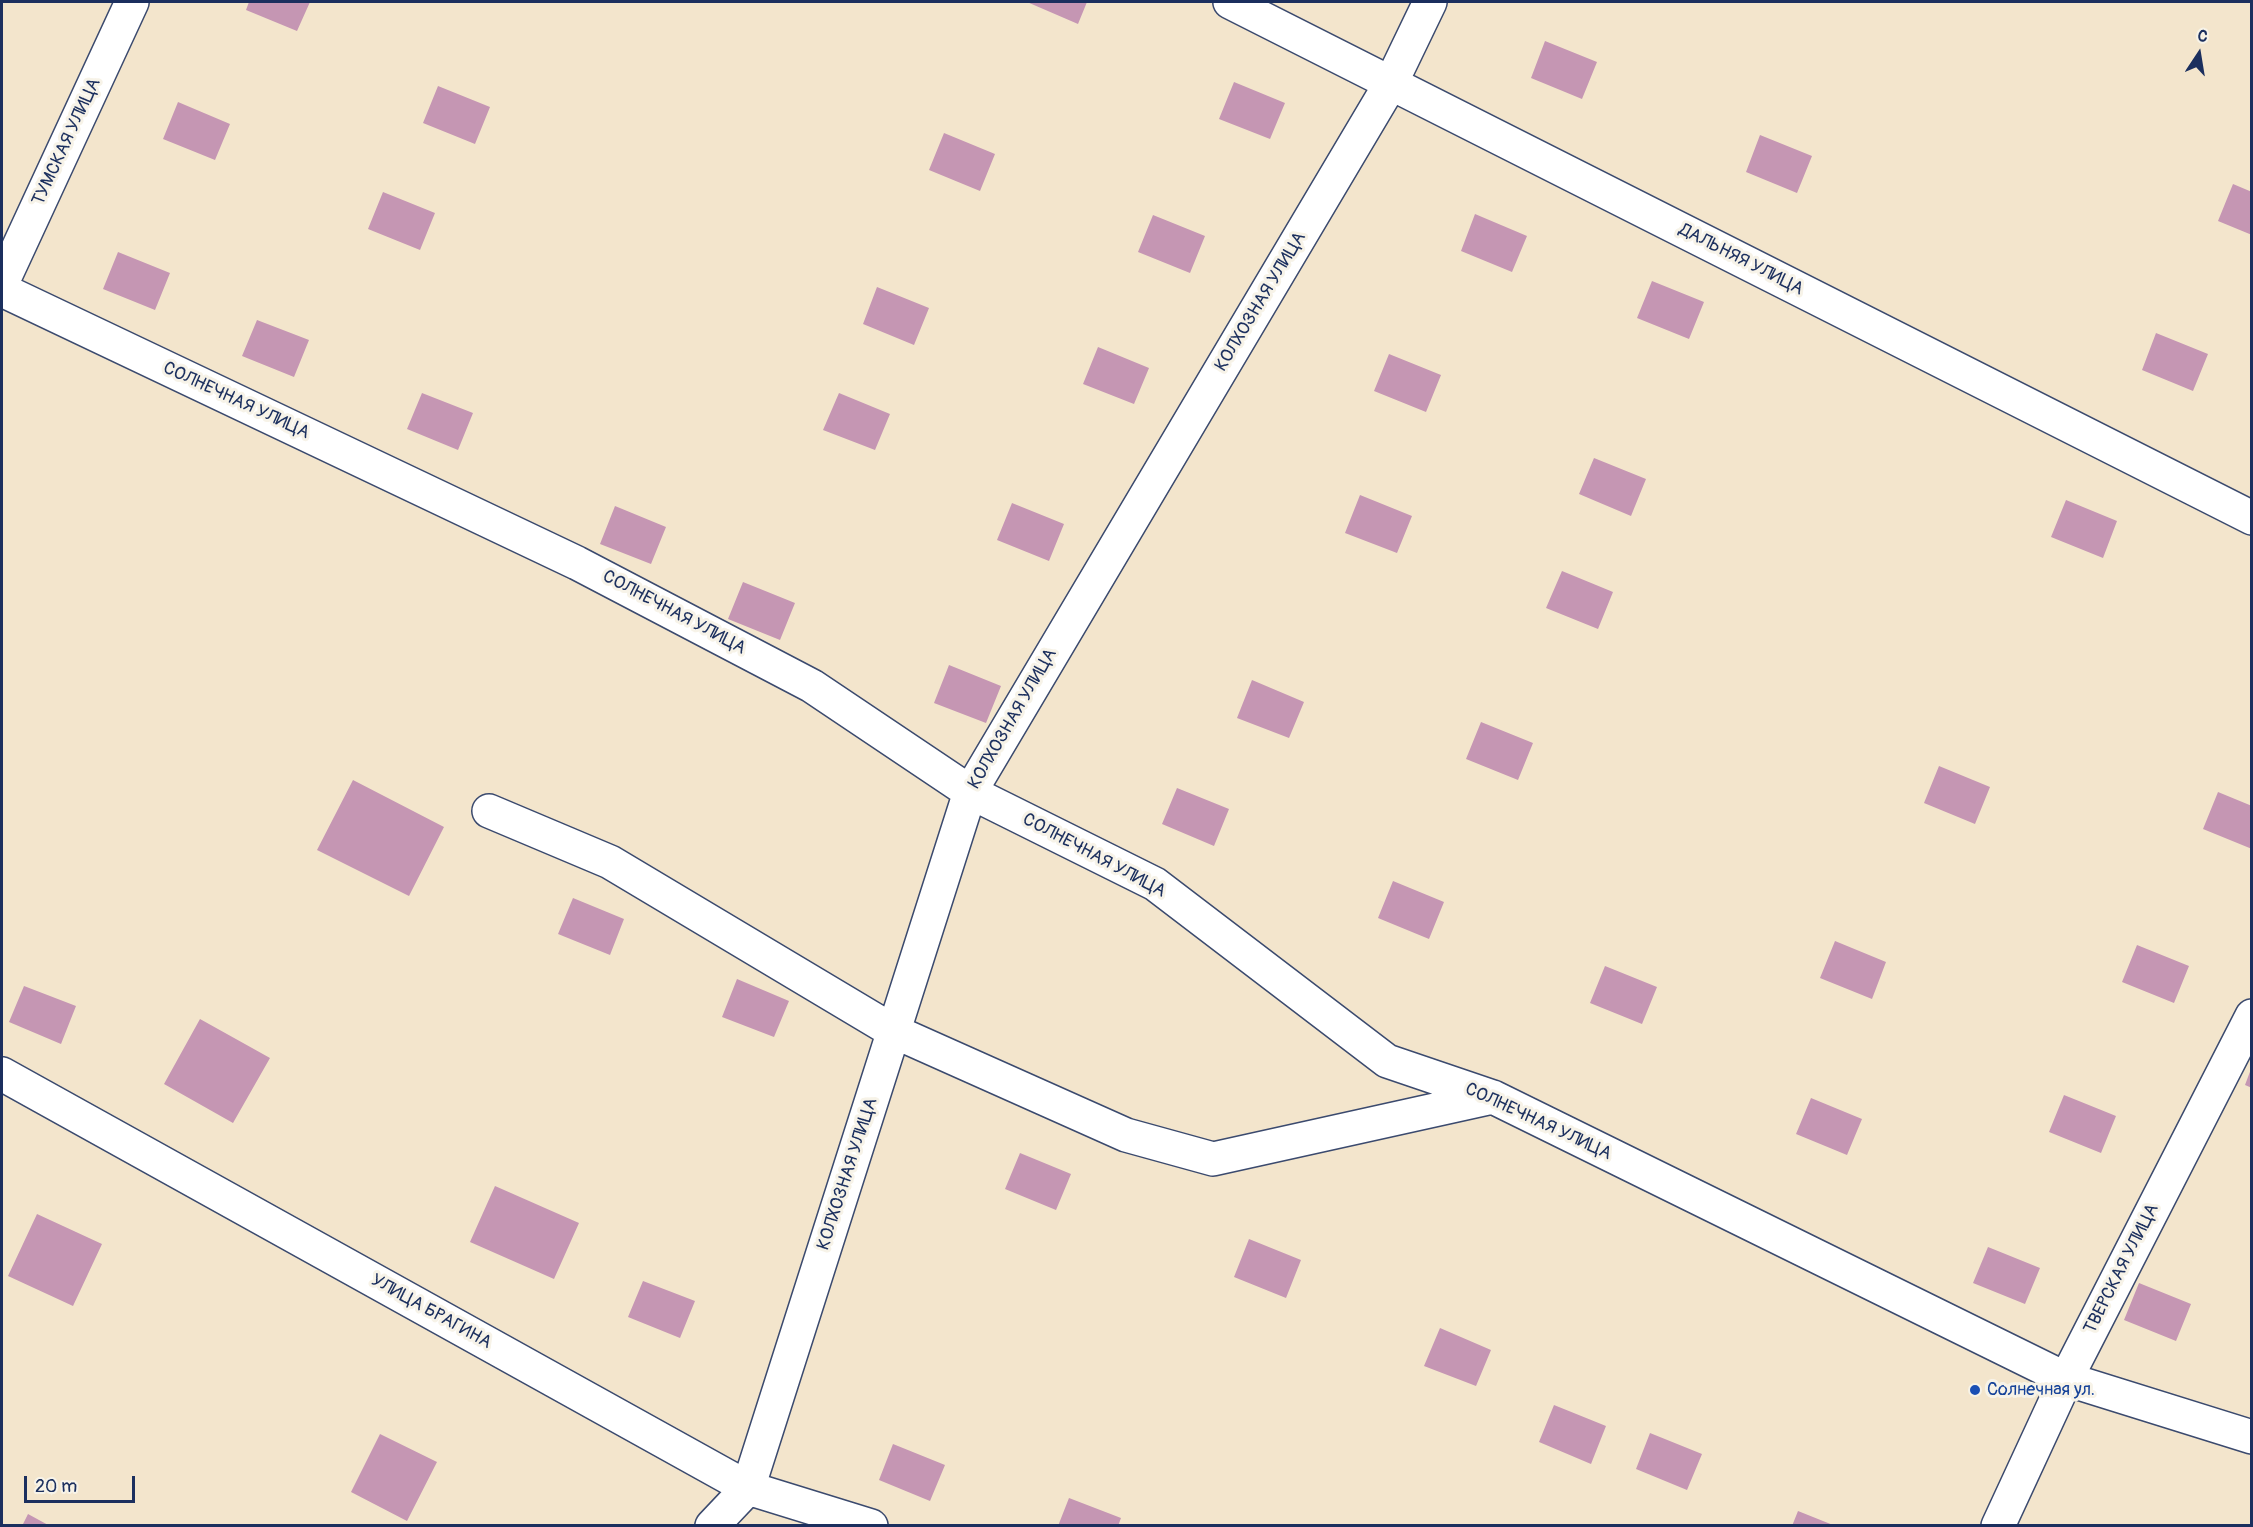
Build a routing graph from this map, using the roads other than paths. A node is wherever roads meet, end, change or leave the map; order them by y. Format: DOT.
graph roads {
  1 [pos="132,2"];
  2 [pos="1230,2"];
  3 [pos="1430,2"];
  4 [pos="1391,83"];
  5 [pos="2,283"];
  6 [pos="2,290"];
  7 [pos="2252,518"];
  8 [pos="970,792"];
  9 [pos="489,811"];
  10 [pos="2252,1016"];
  11 [pos="893,1032"];
  12 [pos="2,1074"];
  13 [pos="1493,1097"];
  14 [pos="2066,1379"];
  15 [pos="2252,1437"];
  16 [pos="748,1488"];
  17 [pos="712,1526"];
  18 [pos="871,1526"];
  19 [pos="1998,1526"];
  1 -- 5 [label="street, ТУМСКАЯ УЛИЦА"];
  2 -- 4 [label="street, ДАЛЬНЯЯ УЛИЦА"];
  3 -- 4 [label="street, КОЛХОЗНАЯ УЛИЦА"];
  4 -- 7 [label="street, ДАЛЬНЯЯ УЛИЦА"];
  4 -- 8 [label="street, КОЛХОЗНАЯ УЛИЦА"];
  6 -- 8 [label="street, СОЛНЕЧНАЯ УЛИЦА"];
  8 -- 11 [label="street, КОЛХОЗНАЯ УЛИЦА"];
  8 -- 13 [label="street, СОЛНЕЧНАЯ УЛИЦА"];
  9 -- 11 [label="street"];
  10 -- 14 [label="street, ТВЕРСКАЯ УЛИЦА"];
  11 -- 13 [label="street"];
  11 -- 16 [label="street, КОЛХОЗНАЯ УЛИЦА"];
  12 -- 16 [label="street, УЛИЦА БРАГИНА"];
  13 -- 14 [label="street, СОЛНЕЧНАЯ УЛИЦА"];
  14 -- 15 [label="street, СОЛНЕЧНАЯ УЛИЦА"];
  14 -- 19 [label="street, ТВЕРСКАЯ УЛИЦА"];
  16 -- 17 [label="street, КОЛХОЗНАЯ УЛИЦА"];
  16 -- 18 [label="street, УЛИЦА БРАГИНА"];
}
